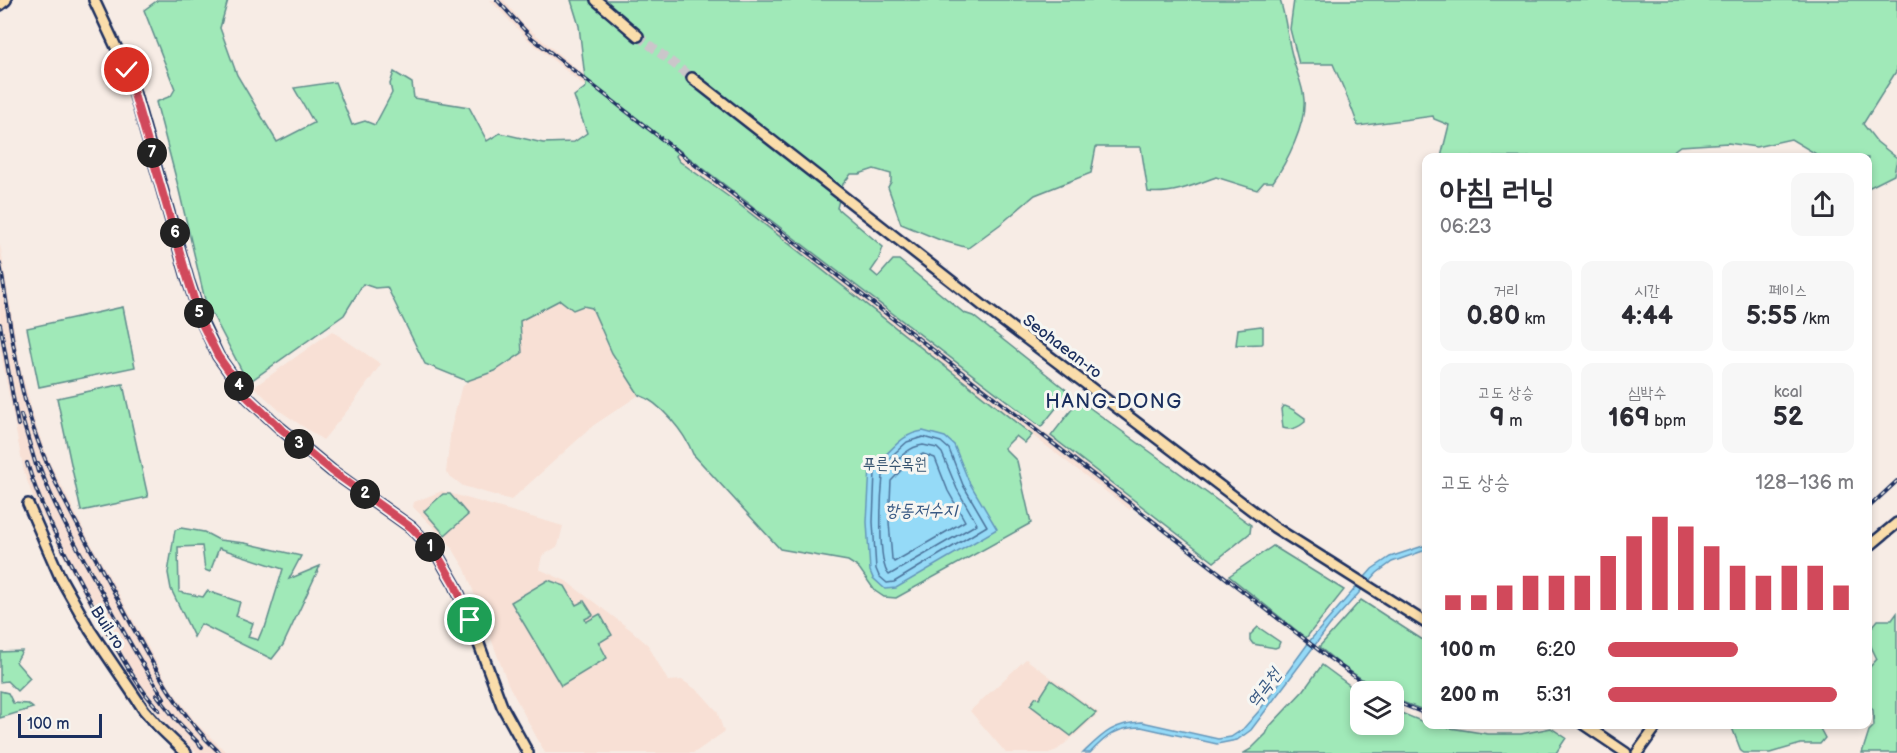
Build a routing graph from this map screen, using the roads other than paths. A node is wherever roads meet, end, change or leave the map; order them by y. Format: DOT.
graph roads {
  1 [pos="6,0"];
  2 [pos="94,0"];
  3 [pos="596,0"];
  4 [pos="0,5"];
  5 [pos="638,36"];
  6 [pos="692,78"];
  7 [pos="28,504"];
  8 [pos="1897,523"];
  9 [pos="1872,545"];
  10 [pos="1422,620"];
  11 [pos="1590,729"];
  12 [pos="1654,729"];
  13 [pos="186,753"];
  14 [pos="528,753"];
  15 [pos="1626,753"];
  16 [pos="1637,753"];
  1 -- 4 [label="main road"];
  2 -- 14 [label="main road"];
  3 -- 5 [label="main road"];
  6 -- 10 [label="main road, Seohaean-ro"];
  7 -- 13 [label="main road, Buil-ro"];
  8 -- 9 [label="main road"];
  11 -- 15 [label="main road"];
  12 -- 16 [label="main road"];
}
